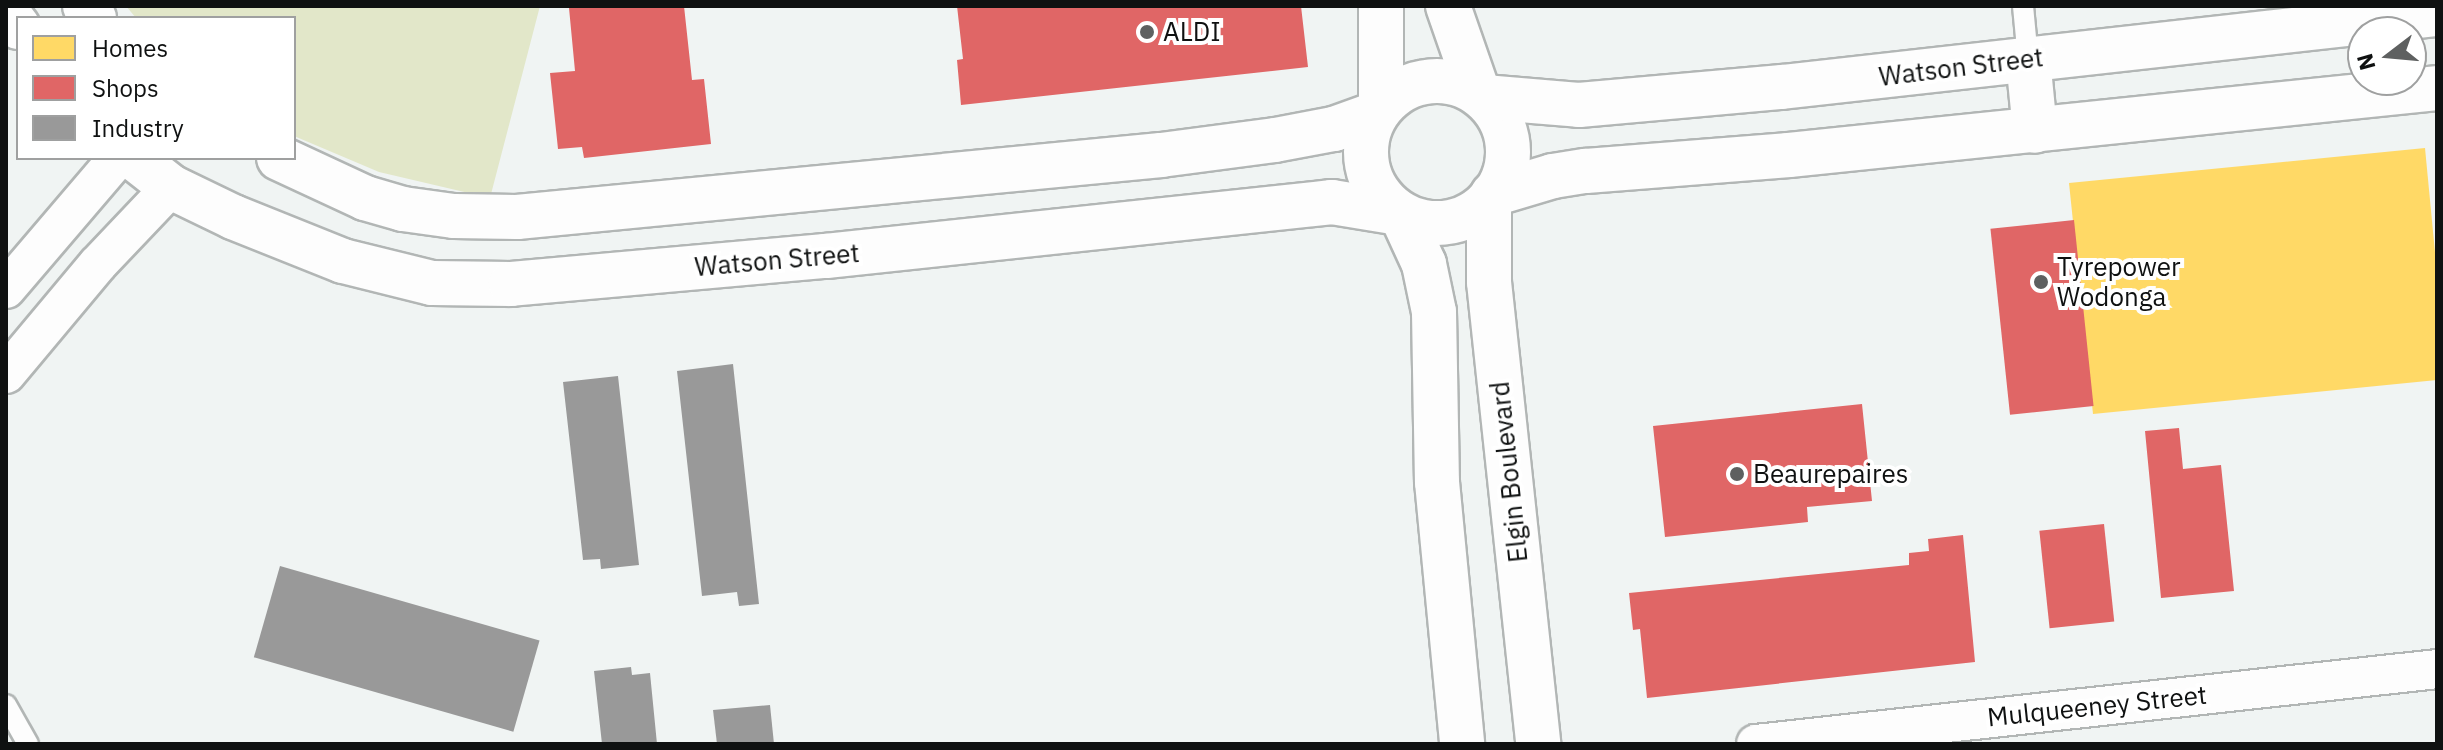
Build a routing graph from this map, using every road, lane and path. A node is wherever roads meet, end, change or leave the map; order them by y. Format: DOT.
graph roads {
  1 [pos="1381,6"];
  2 [pos="1448,6"];
  3 [pos="2023,6"];
  4 [pos="2437,14"];
  5 [pos="2028,59"];
  6 [pos="1782,87"];
  7 [pos="2437,88"];
  8 [pos="1481,94"];
  9 [pos="1379,111"];
  10 [pos="2035,131"];
  11 [pos="1789,155"];
  12 [pos="116,160"];
  13 [pos="140,160"];
  14 [pos="283,160"];
  15 [pos="176,172"];
  16 [pos="811,190"];
  17 [pos="1491,197"];
  18 [pos="1400,215"];
  19 [pos="517,217"];
  20 [pos="826,256"];
  21 [pos="511,284"];
  22 [pos="6,289"];
  23 [pos="6,374"];
  24 [pos="2437,669"];
  25 [pos="6,705"];
  26 [pos="28,744"];
  27 [pos="1462,744"];
  28 [pos="1538,744"];
  29 [pos="1756,744"];
  1 -- 9 [label="street"];
  2 -- 8 [label="street"];
  3 -- 5 [label="lane"];
  4 -- 5 [label="street, Watson Street"];
  5 -- 6 [label="street, Watson Street"];
  5 -- 10 [label="street"];
  6 -- 8 [label="street, Watson Street"];
  6 -- 11 [label="street"];
  7 -- 10 [label="street"];
  8 -- 9 [label="street"];
  8 -- 17 [label="street"];
  9 -- 16 [label="street"];
  9 -- 18 [label="street"];
  10 -- 11 [label="street"];
  11 -- 17 [label="street"];
  12 -- 22 [label="street"];
  13 -- 15 [label="street, Watson Street"];
  14 -- 19 [label="street"];
  15 -- 21 [label="street, Watson Street"];
  15 -- 23 [label="street"];
  16 -- 19 [label="street"];
  16 -- 20 [label="street"];
  17 -- 18 [label="street"];
  17 -- 28 [label="street, Elgin Boulevard"];
  18 -- 20 [label="street, Watson Street"];
  18 -- 27 [label="street"];
  19 -- 21 [label="street"];
  20 -- 21 [label="street, Watson Street"];
  24 -- 29 [label="street, Mulqueeney Street"];
  25 -- 26 [label="lane"];
}
